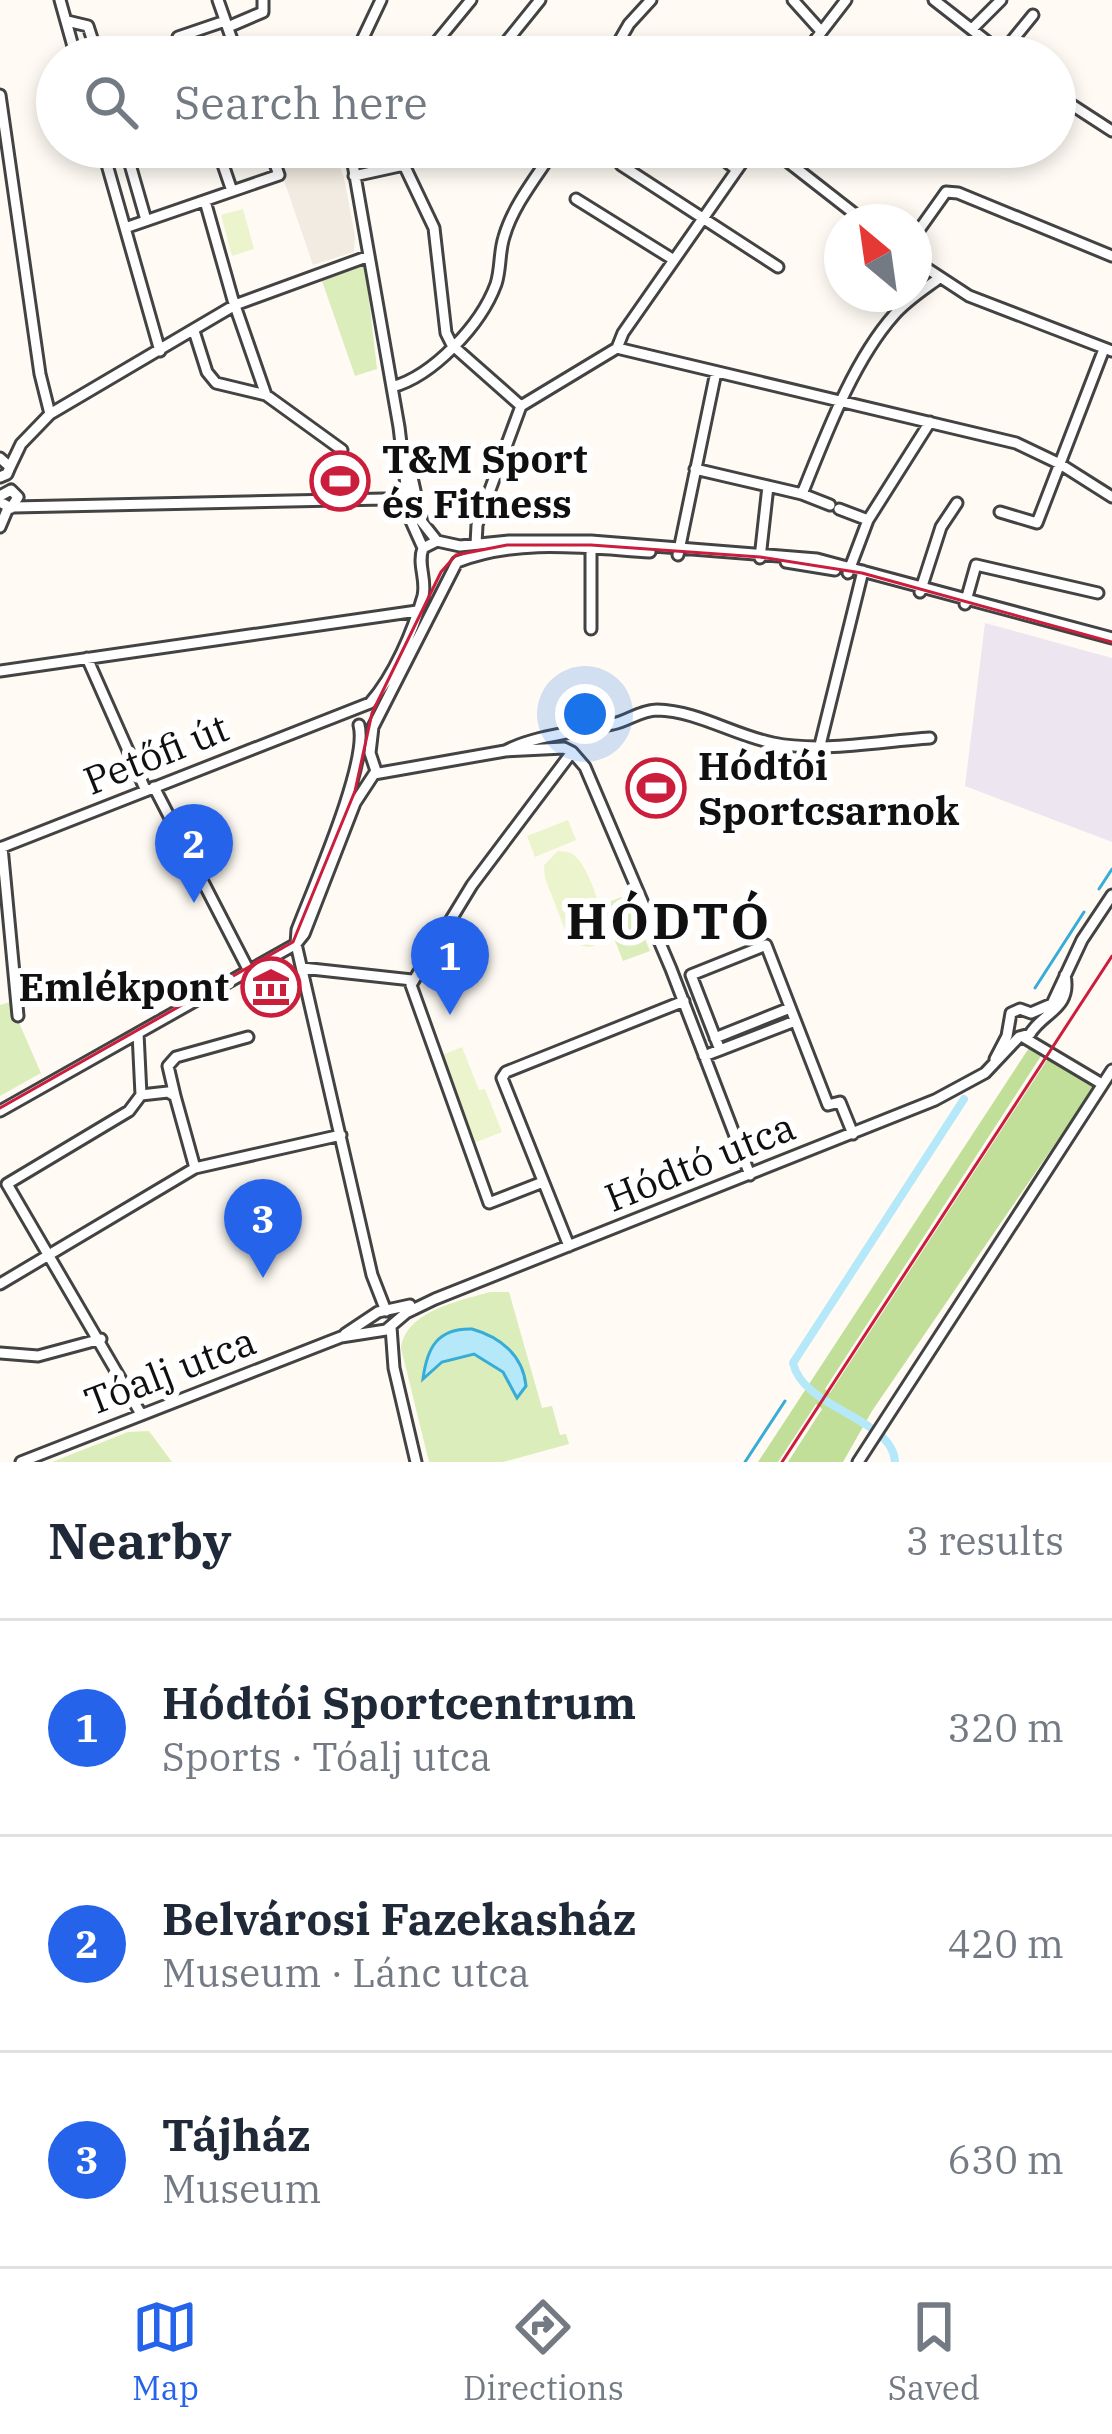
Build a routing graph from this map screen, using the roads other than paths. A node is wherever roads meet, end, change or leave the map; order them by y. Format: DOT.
graph roads {
  1 [pos="60,0"];
  2 [pos="218,0"];
  3 [pos="263,0"];
  4 [pos="380,0"];
  5 [pos="471,0"];
  6 [pos="540,0"];
  7 [pos="651,0"];
  8 [pos="793,0"];
  9 [pos="846,0"];
  10 [pos="934,0"];
  11 [pos="1001,0"];
  12 [pos="1033,15"];
  13 [pos="66,21"];
  14 [pos="227,24"];
  15 [pos="972,29"];
  16 [pos="820,30"];
  17 [pos="70,36"];
  18 [pos="91,36"];
  19 [pos="182,36"];
  20 [pos="231,36"];
  21 [pos="364,36"];
  22 [pos="444,36"];
  23 [pos="511,36"];
  24 [pos="622,36"];
  25 [pos="816,36"];
  26 [pos="981,36"];
  27 [pos="1018,36"];
  28 [pos="0,95"];
  29 [pos="1076,108"];
  30 [pos="1112,131"];
  31 [pos="108,168"];
  32 [pos="131,168"];
  33 [pos="224,168"];
  34 [pos="276,168"];
  35 [pos="353,168"];
  36 [pos="390,168"];
  37 [pos="405,168"];
  38 [pos="542,168"];
  39 [pos="626,168"];
  40 [pos="734,168"];
  41 [pos="796,168"];
  42 [pos="381,170"];
  43 [pos="737,170"];
  44 [pos="354,176"];
  45 [pos="13,182"];
  46 [pos="0,184"];
  47 [pos="232,191"];
  48 [pos="575,199"];
  49 [pos="205,201"];
  50 [pos="843,204"];
  51 [pos="932,212"];
  52 [pos="703,219"];
  53 [pos="146,220"];
  54 [pos="125,228"];
  55 [pos="369,256"];
  56 [pos="1112,256"];
  57 [pos="674,260"];
  58 [pos="778,267"];
  59 [pos="932,274"];
  60 [pos="938,279"];
  61 [pos="235,305"];
  62 [pos="194,331"];
  63 [pos="452,345"];
  64 [pos="617,348"];
  65 [pos="1108,350"];
  66 [pos="160,351"];
  67 [pos="716,372"];
  68 [pos="392,388"];
  69 [pos="266,395"];
  70 [pos="844,399"];
  71 [pos="521,406"];
  72 [pos="50,414"];
  73 [pos="930,422"];
  74 [pos="399,427"];
  75 [pos="342,450"];
  76 [pos="1060,464"];
  77 [pos="5,466"];
  78 [pos="694,469"];
  79 [pos="404,471"];
  80 [pos="768,486"];
  81 [pos="802,494"];
  82 [pos="1112,497"];
  83 [pos="384,500"];
  84 [pos="7,501"];
  85 [pos="957,503"];
  86 [pos="413,507"];
  87 [pos="1000,512"];
  88 [pos="868,520"];
  89 [pos="0,527"];
  90 [pos="476,539"];
  91 [pos="436,542"];
  92 [pos="591,544"];
  93 [pos="449,545"];
  94 [pos="423,548"];
  95 [pos="678,552"];
  96 [pos="760,556"];
  97 [pos="457,562"];
  98 [pos="422,570"];
  99 [pos="849,570"];
  100 [pos="862,573"];
  101 [pos="447,576"];
  102 [pos="921,590"];
  103 [pos="1098,592"];
  104 [pos="966,602"];
  105 [pos="417,611"];
  106 [pos="591,628"];
  107 [pos="1112,642"];
  108 [pos="87,658"];
  109 [pos="0,671"];
  110 [pos="363,707"];
  111 [pos="378,713"];
  112 [pos="334,717"];
  113 [pos="358,724"];
  114 [pos="373,728"];
  115 [pos="930,738"];
  116 [pos="820,746"];
  117 [pos="505,751"];
  118 [pos="572,752"];
  119 [pos="357,758"];
  120 [pos="373,768"];
  121 [pos="354,772"];
  122 [pos="150,789"];
  123 [pos="1,847"];
  124 [pos="1112,896"];
  125 [pos="296,944"];
  126 [pos="302,968"];
  127 [pos="248,970"];
  128 [pos="412,980"];
  129 [pos="683,1001"];
  130 [pos="790,1008"];
  131 [pos="18,1016"];
  132 [pos="795,1021"];
  133 [pos="1028,1028"];
  134 [pos="1009,1029"];
  135 [pos="138,1033"];
  136 [pos="248,1037"];
  137 [pos="715,1038"];
  138 [pos="720,1050"];
  139 [pos="704,1056"];
  140 [pos="1112,1070"];
  141 [pos="985,1073"];
  142 [pos="1102,1084"];
  143 [pos="141,1095"];
  144 [pos="175,1096"];
  145 [pos="0,1111"];
  146 [pos="853,1134"];
  147 [pos="341,1135"];
  148 [pos="196,1168"];
  149 [pos="750,1175"];
  150 [pos="543,1182"];
  151 [pos="569,1246"];
  152 [pos="49,1253"];
  153 [pos="0,1285"];
  154 [pos="434,1299"];
  155 [pos="380,1313"];
  156 [pos="386,1328"];
  157 [pos="341,1337"];
  158 [pos="100,1339"];
  159 [pos="0,1354"];
  160 [pos="141,1414"];
  161 [pos="21,1462"];
  162 [pos="416,1462"];
  163 [pos="858,1462"];
  1 -- 13 [label="street"];
  2 -- 14 [label="street"];
  3 -- 14 [label="street"];
  4 -- 21 [label="street"];
  5 -- 22 [label="street"];
  6 -- 23 [label="street"];
  7 -- 24 [label="street"];
  8 -- 16 [label="street"];
  9 -- 16 [label="street"];
  10 -- 15 [label="street"];
  11 -- 15 [label="street"];
  12 -- 27 [label="street"];
  13 -- 17 [label="street"];
  13 -- 18 [label="street"];
  14 -- 19 [label="street"];
  14 -- 20 [label="street"];
  15 -- 26 [label="street"];
  16 -- 25 [label="street"];
  28 -- 45 [label="street"];
  29 -- 30 [label="street"];
  31 -- 54 [label="street"];
  32 -- 53 [label="street"];
  33 -- 47 [label="street"];
  34 -- 47 [label="street"];
  35 -- 44 [label="street"];
  36 -- 42 [label="street"];
  37 -- 63 [label="street"];
  38 -- 63 [label="street"];
  39 -- 52 [label="street"];
  40 -- 43 [label="street"];
  41 -- 50 [label="street"];
  42 -- 44 [label="street"];
  43 -- 52 [label="street"];
  44 -- 55 [label="street"];
  45 -- 46 [label="street"];
  45 -- 72 [label="street"];
  47 -- 49 [label="street"];
  48 -- 57 [label="street"];
  49 -- 53 [label="street"];
  49 -- 61 [label="street"];
  51 -- 56 [label="street"];
  52 -- 57 [label="street"];
  52 -- 58 [label="street"];
  53 -- 54 [label="street"];
  54 -- 66 [label="street"];
  55 -- 61 [label="street"];
  55 -- 68 [label="street"];
  57 -- 64 [label="street"];
  59 -- 60 [label="street"];
  60 -- 65 [label="street"];
  60 -- 70 [label="street"];
  61 -- 62 [label="street"];
  61 -- 69 [label="street"];
  62 -- 66 [label="street"];
  62 -- 69 [label="street"];
  63 -- 68 [label="street"];
  63 -- 71 [label="street"];
  64 -- 67 [label="street"];
  64 -- 71 [label="street"];
  65 -- 76 [label="street"];
  66 -- 72 [label="street"];
  67 -- 70 [label="street"];
  67 -- 78 [label="street"];
  68 -- 74 [label="street"];
  69 -- 75 [label="street"];
  70 -- 73 [label="street"];
  70 -- 81 [label="street"];
  71 -- 90 [label="street"];
  72 -- 77 [label="street"];
  73 -- 76 [label="street"];
  73 -- 88 [label="street"];
  74 -- 79 [label="street"];
  74 -- 86 [label="street"];
  76 -- 82 [label="street"];
  76 -- 87 [label="street"];
  77 -- 84 [label="street"];
  78 -- 80 [label="street"];
  78 -- 95 [label="street"];
  79 -- 83 [label="street"];
  79 -- 86 [label="street"];
  80 -- 81 [label="street"];
  80 -- 96 [label="street"];
  81 -- 88 [label="street"];
  83 -- 84 [label="street"];
  83 -- 86 [label="street"];
  84 -- 89 [label="street"];
  85 -- 102 [label="street"];
  86 -- 91 [label="street"];
  86 -- 94 [label="street"];
  88 -- 99 [label="street"];
  90 -- 92 [label="street"];
  90 -- 93 [label="street"];
  91 -- 93 [label="street"];
  91 -- 94 [label="street"];
  92 -- 95 [label="street"];
  92 -- 97 [label="street"];
  92 -- 106 [label="street"];
  93 -- 97 [label="street"];
  94 -- 98 [label="street"];
  95 -- 96 [label="street"];
  96 -- 99 [label="street"];
  97 -- 101 [label="street"];
  98 -- 101 [label="street"];
  98 -- 105 [label="street"];
  99 -- 100 [label="street"];
  100 -- 102 [label="street"];
  100 -- 116 [label="street"];
  101 -- 111 [label="street"];
  102 -- 104 [label="street"];
  103 -- 104 [label="street"];
  104 -- 107 [label="street"];
  105 -- 108 [label="street"];
  105 -- 110 [label="street"];
  108 -- 109 [label="street"];
  108 -- 122 [label="street"];
  110 -- 111 [label="street"];
  110 -- 112 [label="street, Petőfi út"];
  110 -- 113 [label="street"];
  111 -- 114 [label="street"];
  112 -- 113 [label="street"];
  112 -- 122 [label="street, Petőfi út"];
  113 -- 114 [label="street"];
  113 -- 119 [label="street"];
  114 -- 120 [label="street"];
  115 -- 116 [label="street"];
  116 -- 117 [label="street"];
  117 -- 118 [label="street"];
  117 -- 120 [label="street"];
  118 -- 128 [label="street"];
  118 -- 129 [label="street"];
  119 -- 120 [label="street"];
  119 -- 121 [label="street"];
  120 -- 121 [label="street"];
  120 -- 125 [label="street"];
  121 -- 125 [label="street"];
  122 -- 123 [label="street, Petőfi út"];
  122 -- 127 [label="street"];
  123 -- 131 [label="street"];
  124 -- 133 [label="street, Hódtó utca"];
  125 -- 126 [label="street"];
  125 -- 127 [label="street"];
  126 -- 128 [label="street"];
  126 -- 147 [label="street"];
  127 -- 135 [label="street"];
  128 -- 150 [label="street"];
  129 -- 139 [label="street"];
  129 -- 150 [label="street"];
  130 -- 132 [label="street"];
  130 -- 137 [label="street"];
  130 -- 137 [label="street"];
  132 -- 138 [label="street"];
  132 -- 146 [label="street"];
  133 -- 134 [label="street"];
  133 -- 134 [label="street"];
  133 -- 141 [label="street, Hódtó utca"];
  133 -- 142 [label="street"];
  134 -- 141 [label="street"];
  135 -- 143 [label="street"];
  135 -- 145 [label="street"];
  136 -- 144 [label="street"];
  137 -- 138 [label="street"];
  138 -- 139 [label="street"];
  139 -- 149 [label="street"];
  140 -- 142 [label="street"];
  141 -- 146 [label="street, Hódtó utca"];
  142 -- 163 [label="street"];
  143 -- 144 [label="street"];
  143 -- 152 [label="street"];
  144 -- 148 [label="street"];
  146 -- 149 [label="street, Hódtó utca"];
  147 -- 148 [label="street"];
  147 -- 155 [label="street"];
  148 -- 152 [label="street"];
  149 -- 151 [label="street, Hódtó utca"];
  150 -- 151 [label="street"];
  151 -- 154 [label="street, Hódtó utca"];
  152 -- 153 [label="street"];
  152 -- 158 [label="street"];
  154 -- 155 [label="street, Hódtó utca"];
  154 -- 156 [label="street, Hódtó utca"];
  155 -- 156 [label="street"];
  155 -- 156 [label="street"];
  155 -- 157 [label="street, Tóalj utca"];
  156 -- 157 [label="street, Tóalj utca"];
  156 -- 162 [label="street"];
  157 -- 160 [label="street, Tóalj utca"];
  158 -- 159 [label="street"];
  158 -- 160 [label="street"];
  160 -- 161 [label="street, Tóalj utca"];
}
